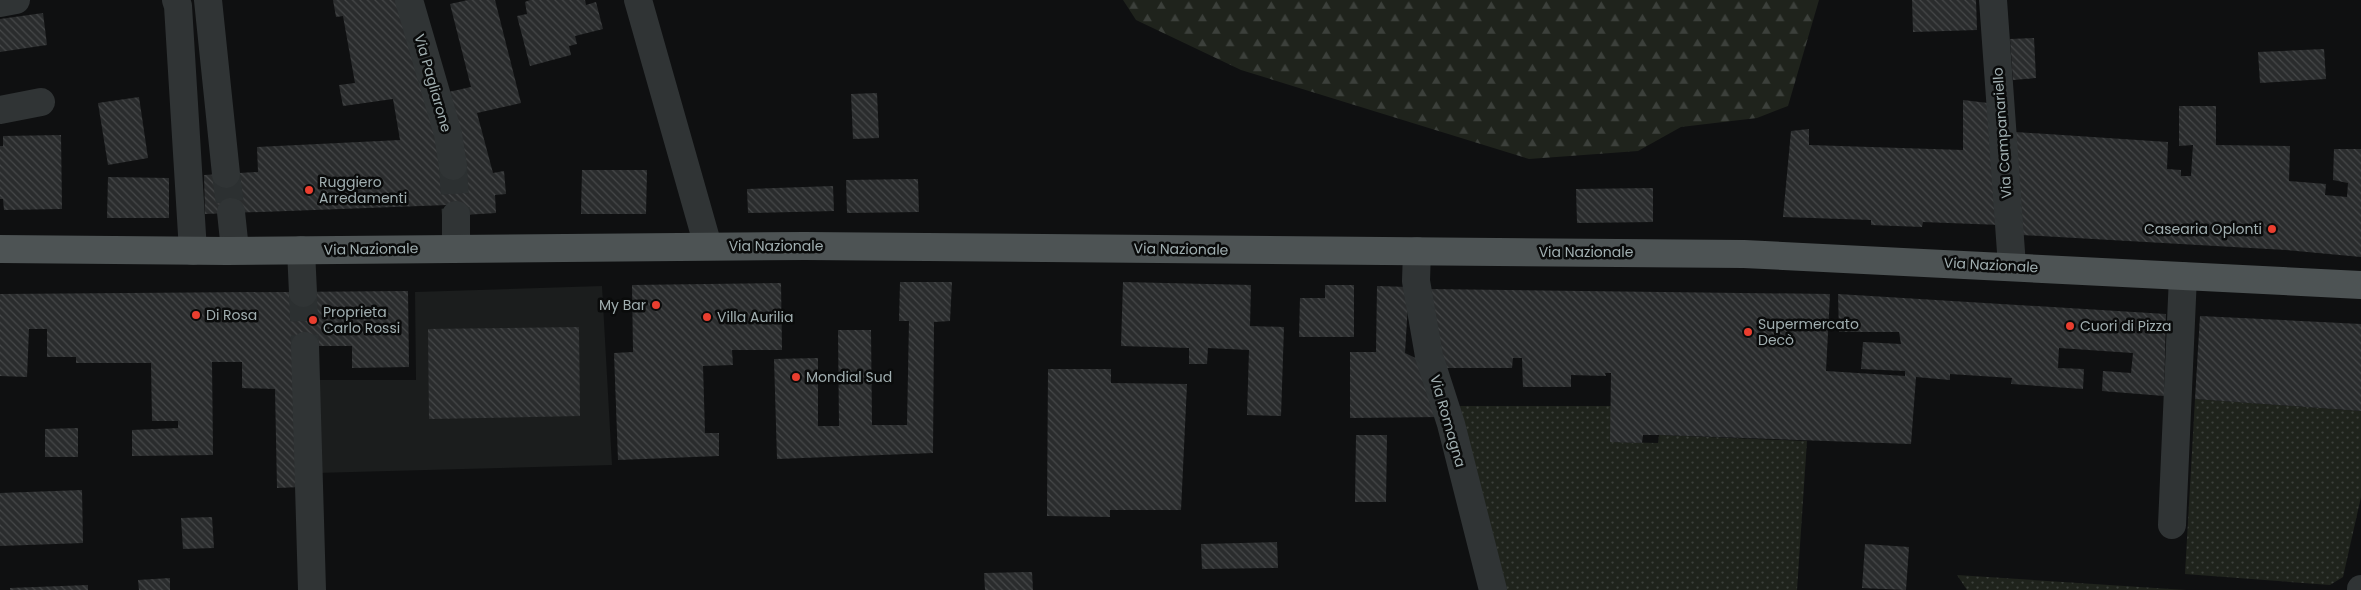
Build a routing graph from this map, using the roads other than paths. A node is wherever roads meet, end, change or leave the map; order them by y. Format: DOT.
graph roads {
  1 [pos="16,0"];
  2 [pos="176,0"];
  3 [pos="208,0"];
  4 [pos="409,0"];
  5 [pos="638,0"];
  6 [pos="1993,0"];
  7 [pos="0,3"];
  8 [pos="41,102"];
  9 [pos="0,110"];
  10 [pos="452,166"];
  11 [pos="226,174"];
  12 [pos="231,212"];
  13 [pos="456,215"];
  14 [pos="708,246"];
  15 [pos="456,248"];
  16 [pos="0,249"];
  17 [pos="235,250"];
  18 [pos="301,250"];
  19 [pos="193,251"];
  20 [pos="1417,251"];
  21 [pos="2012,266"];
  22 [pos="2183,276"];
  23 [pos="2361,285"];
  24 [pos="303,293"];
  25 [pos="305,346"];
  26 [pos="2172,525"];
  27 [pos="312,590"];
  28 [pos="1493,590"];
  1 -- 7 [label="street"];
  2 -- 19 [label="street"];
  3 -- 11 [label="street"];
  4 -- 10 [label="street, Via Pagliarone"];
  5 -- 14 [label="street"];
  6 -- 21 [label="street, Via Campanariello"];
  8 -- 9 [label="street"];
  12 -- 17 [label="street"];
  13 -- 15 [label="street"];
  14 -- 15 [label="main road, Via Nazionale"];
  14 -- 20 [label="main road, Via Nazionale"];
  15 -- 18 [label="main road, Via Nazionale"];
  16 -- 19 [label="main road, Via Nazionale"];
  17 -- 18 [label="main road, Via Nazionale"];
  17 -- 19 [label="main road, Via Nazionale"];
  18 -- 24 [label="street"];
  20 -- 21 [label="main road, Via Nazionale"];
  20 -- 28 [label="street, Via Romagna"];
  21 -- 22 [label="main road, Via Nazionale"];
  22 -- 23 [label="main road, Via Nazionale"];
  22 -- 26 [label="street"];
  25 -- 27 [label="street"];
}
